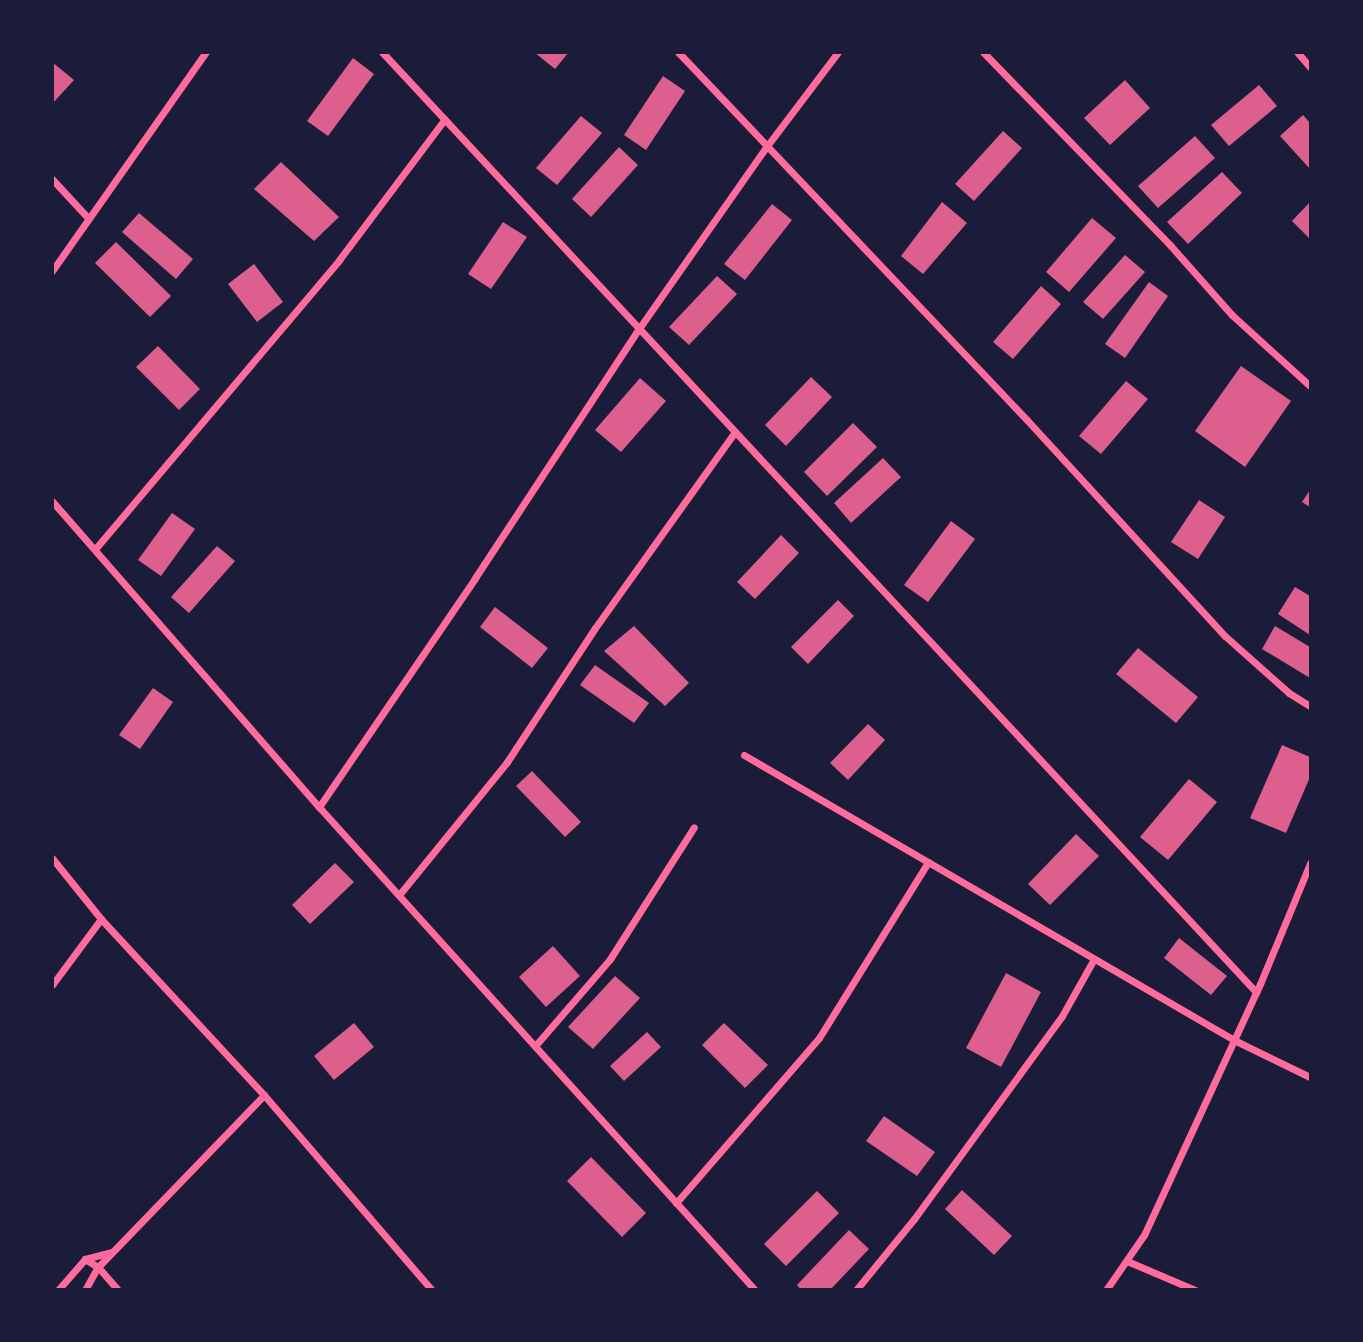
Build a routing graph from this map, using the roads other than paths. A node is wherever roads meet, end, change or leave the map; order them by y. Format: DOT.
graph roads {
  1 [pos="206,52"];
  2 [pos="382,52"];
  3 [pos="678,52"];
  4 [pos="838,52"];
  5 [pos="983,52"];
  6 [pos="1297,52"];
  7 [pos="1311,67"];
  8 [pos="446,119"];
  9 [pos="767,146"];
  10 [pos="52,180"];
  11 [pos="89,219"];
  12 [pos="52,271"];
  13 [pos="638,330"];
  14 [pos="1311,386"];
  15 [pos="734,433"];
  16 [pos="52,501"];
  17 [pos="96,548"];
  18 [pos="1311,706"];
  19 [pos="744,755"];
  20 [pos="319,807"];
  21 [pos="694,827"];
  22 [pos="52,859"];
  23 [pos="928,862"];
  24 [pos="1311,863"];
  25 [pos="1309,872"];
  26 [pos="399,895"];
  27 [pos="101,919"];
  28 [pos="1094,959"];
  29 [pos="52,985"];
  30 [pos="1256,992"];
  31 [pos="1234,1040"];
  32 [pos="535,1046"];
  33 [pos="1311,1077"];
  34 [pos="264,1095"];
  35 [pos="677,1203"];
  36 [pos="112,1252"];
  37 [pos="85,1259"];
  38 [pos="1127,1261"];
  39 [pos="98,1267"];
  40 [pos="58,1290"];
  41 [pos="85,1290"];
  42 [pos="118,1290"];
  43 [pos="432,1290"];
  44 [pos="755,1290"];
  45 [pos="856,1290"];
  46 [pos="1106,1290"];
  47 [pos="1195,1290"];
  1 -- 11 [label="street"];
  2 -- 8 [label="street"];
  3 -- 9 [label="street"];
  4 -- 9 [label="street"];
  5 -- 14 [label="street"];
  6 -- 7 [label="street"];
  8 -- 13 [label="street"];
  8 -- 17 [label="street"];
  9 -- 13 [label="street"];
  9 -- 18 [label="street"];
  10 -- 11 [label="street"];
  11 -- 12 [label="street"];
  13 -- 15 [label="street"];
  13 -- 20 [label="street"];
  15 -- 26 [label="street"];
  15 -- 30 [label="street"];
  16 -- 17 [label="street"];
  17 -- 20 [label="street"];
  19 -- 23 [label="street"];
  20 -- 26 [label="street"];
  21 -- 32 [label="street"];
  22 -- 27 [label="street"];
  23 -- 28 [label="street"];
  23 -- 35 [label="street"];
  24 -- 25 [label="street"];
  25 -- 30 [label="street"];
  26 -- 32 [label="street"];
  27 -- 29 [label="street"];
  27 -- 34 [label="street"];
  28 -- 31 [label="street"];
  28 -- 45 [label="street"];
  30 -- 31 [label="street"];
  31 -- 33 [label="street"];
  31 -- 38 [label="street"];
  32 -- 35 [label="street"];
  34 -- 36 [label="street"];
  34 -- 43 [label="street"];
  35 -- 44 [label="street"];
  36 -- 37 [label="street"];
  36 -- 39 [label="street"];
  37 -- 39 [label="street"];
  37 -- 40 [label="street"];
  38 -- 46 [label="street"];
  38 -- 47 [label="street"];
  39 -- 41 [label="street"];
  39 -- 42 [label="street"];
}
